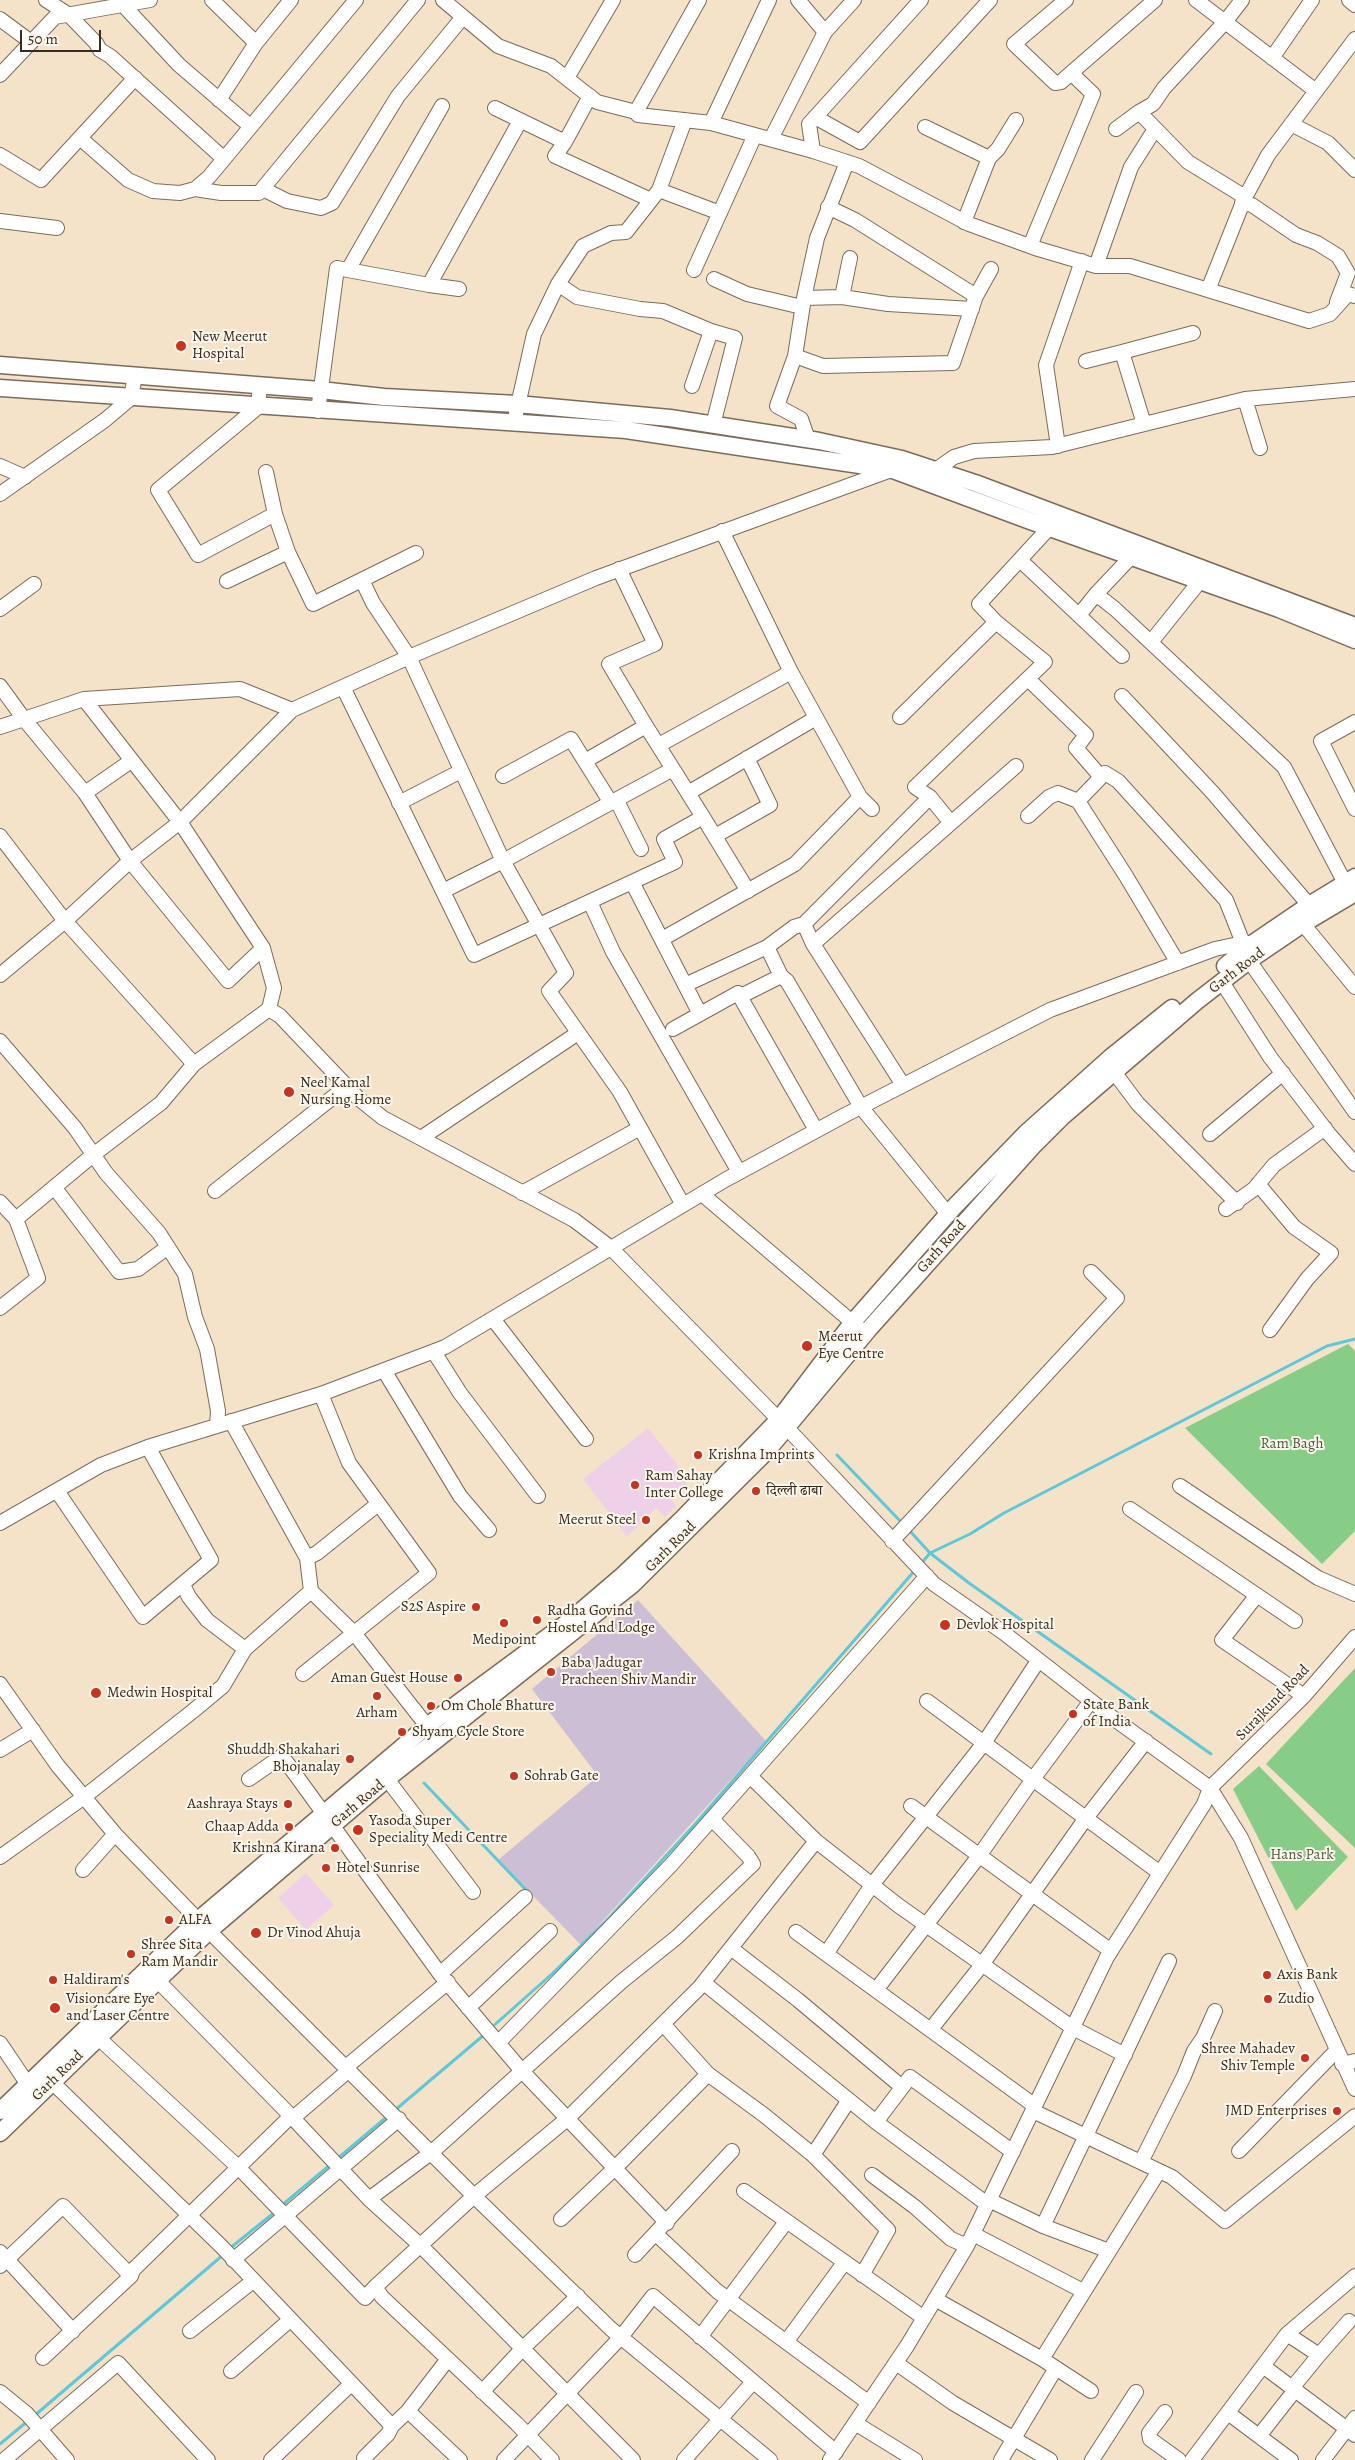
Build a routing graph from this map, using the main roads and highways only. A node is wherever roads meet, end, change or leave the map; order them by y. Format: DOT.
graph roads {
  1 [pos="0,365"];
  2 [pos="0,388"];
  3 [pos="720,426"];
  4 [pos="724,445"];
  5 [pos="898,464"];
  6 [pos="935,476"];
  7 [pos="1203,575"];
  8 [pos="1327,621"];
  9 [pos="1355,626"];
  10 [pos="1355,640"];
  11 [pos="1352,884"];
  12 [pos="1250,950"];
  13 [pos="1137,1044"];
  14 [pos="1055,1115"];
  15 [pos="1017,1153"];
  16 [pos="783,1424"];
  17 [pos="627,1580"];
  18 [pos="428,1726"];
  19 [pos="438,1740"];
  20 [pos="329,1818"];
  21 [pos="292,1839"];
  22 [pos="302,1853"];
  23 [pos="204,1925"];
  24 [pos="179,1949"];
  25 [pos="93,2032"];
  26 [pos="66,2058"];
  27 [pos="32,2091"];
  28 [pos="0,2111"];
  29 [pos="0,2133"];
  1 -- 3 [label="main road"];
  2 -- 4 [label="main road"];
  3 -- 4 [label="main road"];
  3 -- 5 [label="main road"];
  4 -- 5 [label="main road"];
  5 -- 6 [label="main road"];
  6 -- 7 [label="main road"];
  6 -- 7 [label="main road"];
  7 -- 8 [label="main road"];
  8 -- 9 [label="main road"];
  8 -- 10 [label="main road"];
  11 -- 12 [label="main road, Garh Road"];
  11 -- 12 [label="main road, Garh Road"];
  12 -- 13 [label="main road, Garh Road"];
  12 -- 13 [label="main road, Garh Road"];
  13 -- 14 [label="main road, Garh Road"];
  13 -- 14 [label="main road, Garh Road"];
  14 -- 15 [label="main road, Garh Road"];
  15 -- 16 [label="main road, Garh Road"];
  15 -- 16 [label="main road, Garh Road"];
  16 -- 17 [label="main road, Garh Road"];
  17 -- 18 [label="main road, Garh Road"];
  17 -- 19 [label="main road, Garh Road"];
  18 -- 19 [label="main road"];
  18 -- 20 [label="main road, Garh Road"];
  19 -- 20 [label="main road, Garh Road"];
  20 -- 21 [label="main road, Garh Road"];
  20 -- 22 [label="main road, Garh Road"];
  21 -- 22 [label="main road"];
  21 -- 23 [label="main road, Garh Road"];
  22 -- 23 [label="main road, Garh Road"];
  23 -- 24 [label="main road, Garh Road"];
  24 -- 25 [label="main road, Garh Road"];
  24 -- 25 [label="main road, Garh Road"];
  25 -- 26 [label="main road, Garh Road"];
  26 -- 27 [label="main road, Garh Road"];
  26 -- 27 [label="main road, Garh Road"];
  27 -- 28 [label="main road, Garh Road"];
  27 -- 29 [label="main road, Garh Road"];
}
